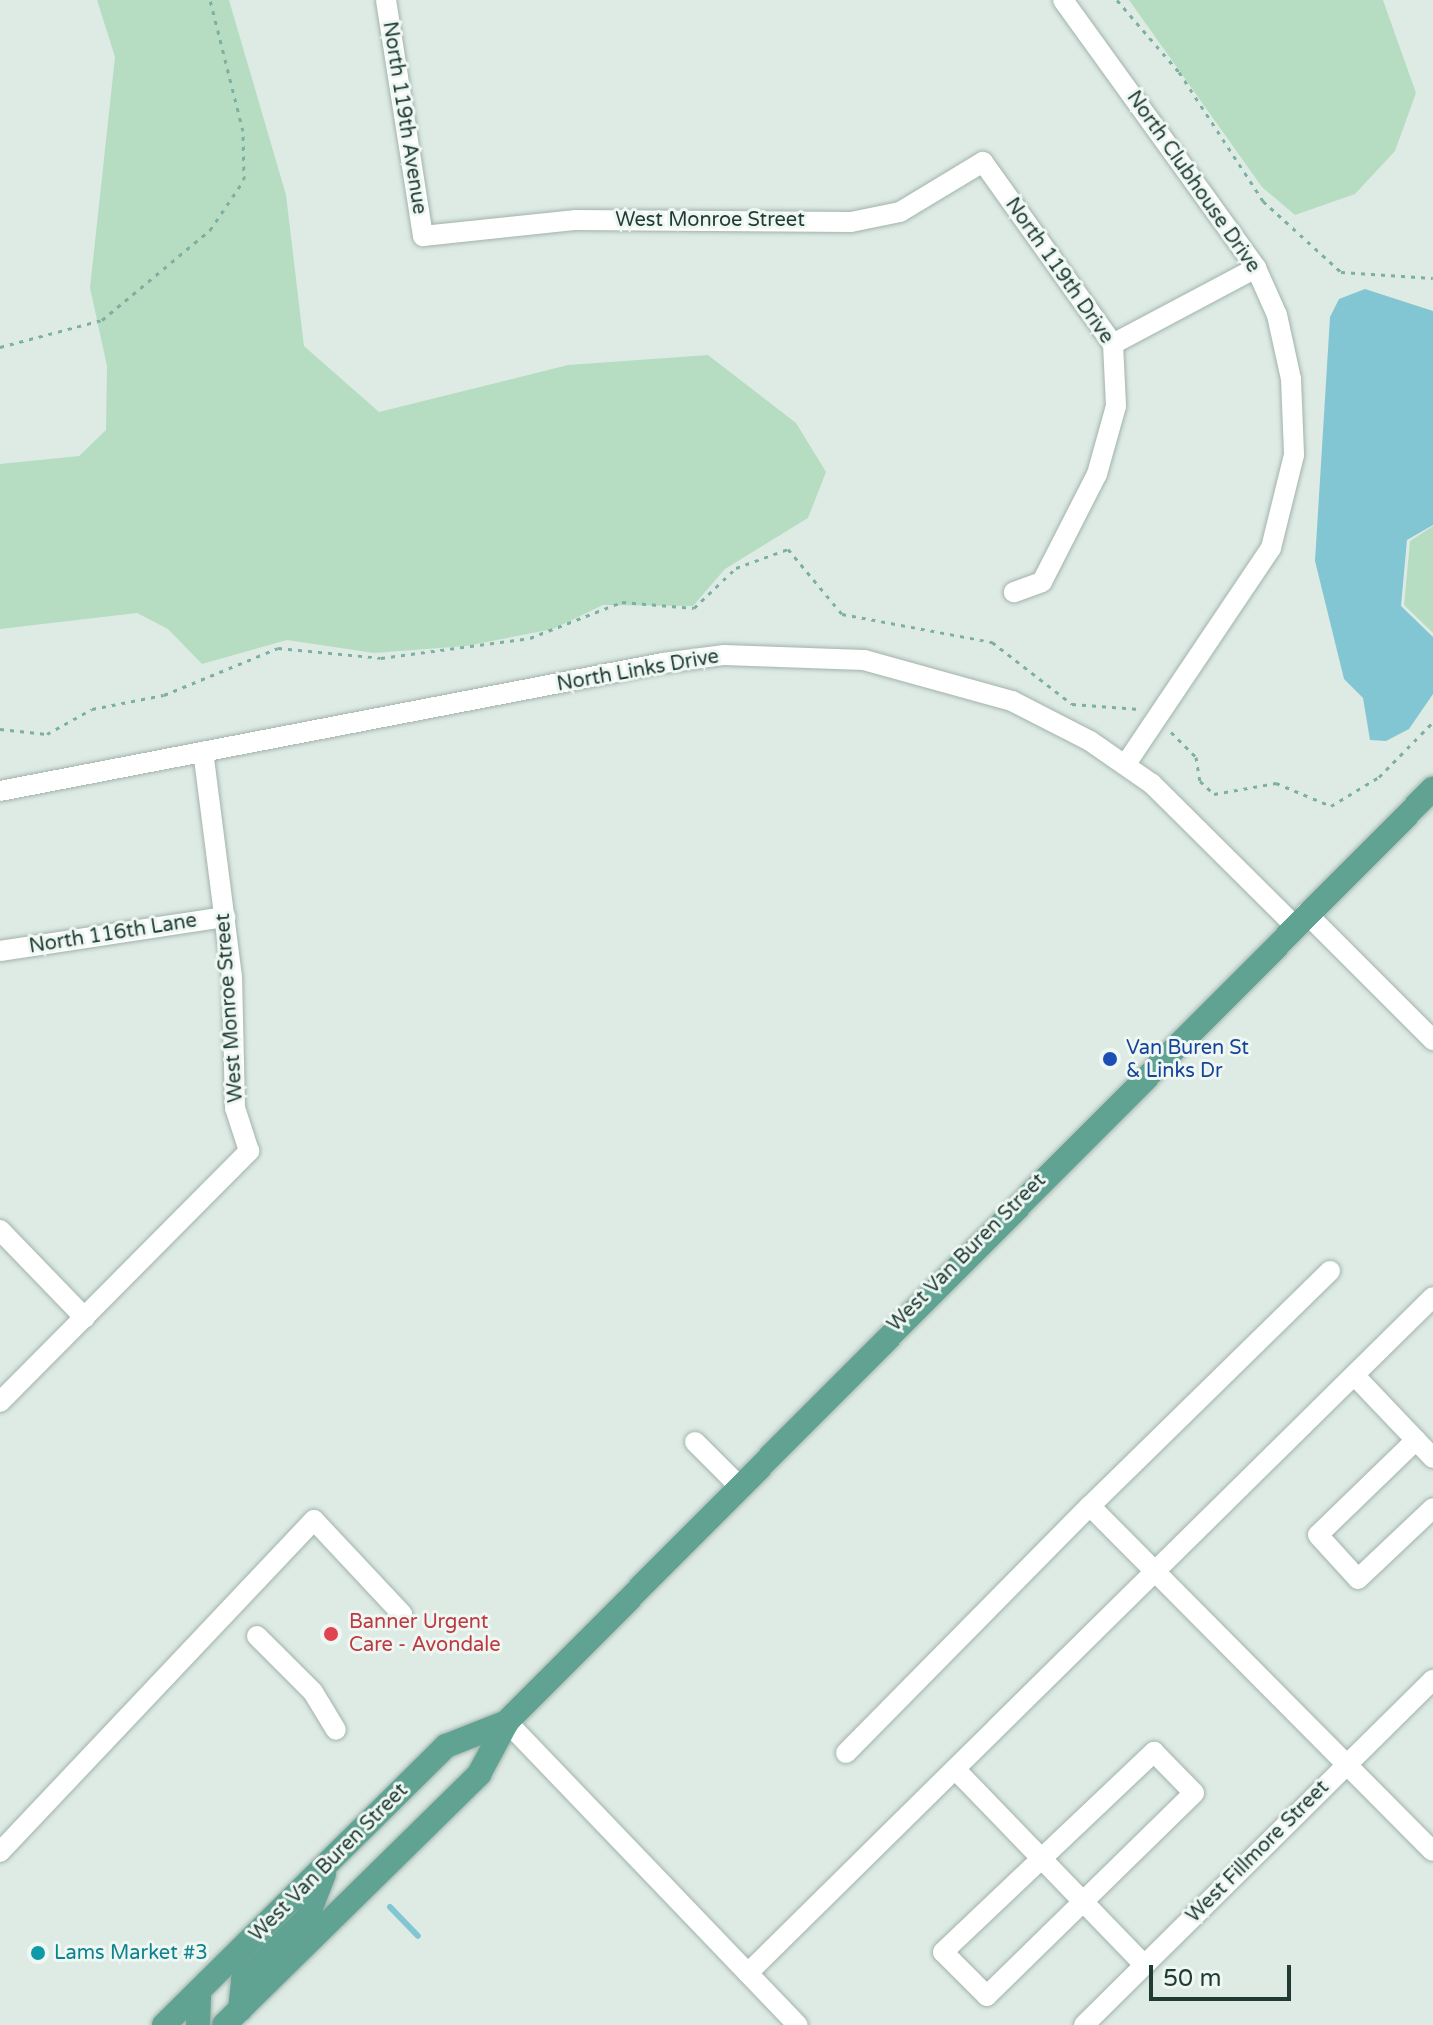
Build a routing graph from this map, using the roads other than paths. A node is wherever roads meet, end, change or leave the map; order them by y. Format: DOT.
graph roads {
  1 [pos="386,0"];
  2 [pos="1063,0"];
  3 [pos="983,162"];
  4 [pos="423,236"];
  5 [pos="1256,268"];
  6 [pos="1113,344"];
  7 [pos="1014,592"];
  8 [pos="203,752"];
  9 [pos="1126,764"];
  10 [pos="1433,789"];
  11 [pos="0,791"];
  12 [pos="225,917"];
  13 [pos="1300,919"];
  14 [pos="0,951"];
  15 [pos="1433,1040"];
  16 [pos="0,1230"];
  17 [pos="1330,1271"];
  18 [pos="1433,1297"];
  19 [pos="85,1318"];
  20 [pos="1355,1376"];
  21 [pos="0,1402"];
  22 [pos="1416,1440"];
  23 [pos="695,1442"];
  24 [pos="1433,1458"];
  25 [pos="739,1486"];
  26 [pos="1090,1506"];
  27 [pos="1433,1508"];
  28 [pos="1158,1570"];
  29 [pos="402,1614"];
  30 [pos="257,1636"];
  31 [pos="1433,1680"];
  32 [pos="507,1722"];
  33 [pos="336,1730"];
  34 [pos="846,1753"];
  35 [pos="1348,1764"];
  36 [pos="955,1769"];
  37 [pos="1433,1851"];
  38 [pos="0,1852"];
  39 [pos="1043,1859"];
  40 [pos="328,1865"];
  41 [pos="1085,1903"];
  42 [pos="1144,1965"];
  43 [pos="748,1973"];
  44 [pos="199,1991"];
  45 [pos="232,2017"];
  46 [pos="164,2025"];
  47 [pos="198,2025"];
  48 [pos="798,2025"];
  49 [pos="1084,2025"];
  1 -- 4 [label="street, North 119th Avenue"];
  2 -- 5 [label="street, North Clubhouse Drive"];
  3 -- 4 [label="street, West Monroe Street"];
  3 -- 6 [label="street, North 119th Drive"];
  5 -- 6 [label="street"];
  5 -- 9 [label="street, North Clubhouse Drive"];
  6 -- 7 [label="street, North 119th Drive"];
  8 -- 9 [label="street, North Links Drive"];
  8 -- 11 [label="street, North Links Drive"];
  8 -- 12 [label="street, West Monroe Street"];
  9 -- 13 [label="street, North Links Drive"];
  10 -- 13 [label="main road, West Van Buren Street"];
  12 -- 14 [label="street, North 116th Lane"];
  12 -- 19 [label="street, West Monroe Street"];
  13 -- 15 [label="street"];
  13 -- 25 [label="main road, West Van Buren Street"];
  16 -- 19 [label="street"];
  17 -- 26 [label="street"];
  18 -- 20 [label="street"];
  19 -- 21 [label="street, West Monroe Street"];
  20 -- 22 [label="street"];
  20 -- 28 [label="street"];
  22 -- 24 [label="street"];
  22 -- 27 [label="street"];
  23 -- 25 [label="street"];
  25 -- 32 [label="main road, West Van Buren Street"];
  26 -- 28 [label="street"];
  26 -- 34 [label="street"];
  28 -- 35 [label="street"];
  28 -- 36 [label="street"];
  29 -- 38 [label="street"];
  30 -- 33 [label="street"];
  31 -- 35 [label="street, West Fillmore Street"];
  32 -- 40 [label="main road, West Van Buren Street"];
  32 -- 43 [label="street"];
  32 -- 45 [label="main road, West Van Buren Street"];
  35 -- 37 [label="street"];
  35 -- 42 [label="street, West Fillmore Street"];
  36 -- 39 [label="street"];
  36 -- 43 [label="street"];
  39 -- 41 [label="street"];
  39 -- 41 [label="street"];
  39 -- 41 [label="street"];
  40 -- 44 [label="main road, West Van Buren Street"];
  40 -- 45 [label="main road"];
  41 -- 42 [label="street"];
  42 -- 49 [label="street, West Fillmore Street"];
  43 -- 48 [label="street"];
  44 -- 46 [label="main road, West Van Buren Street"];
  44 -- 47 [label="main road"];
}
